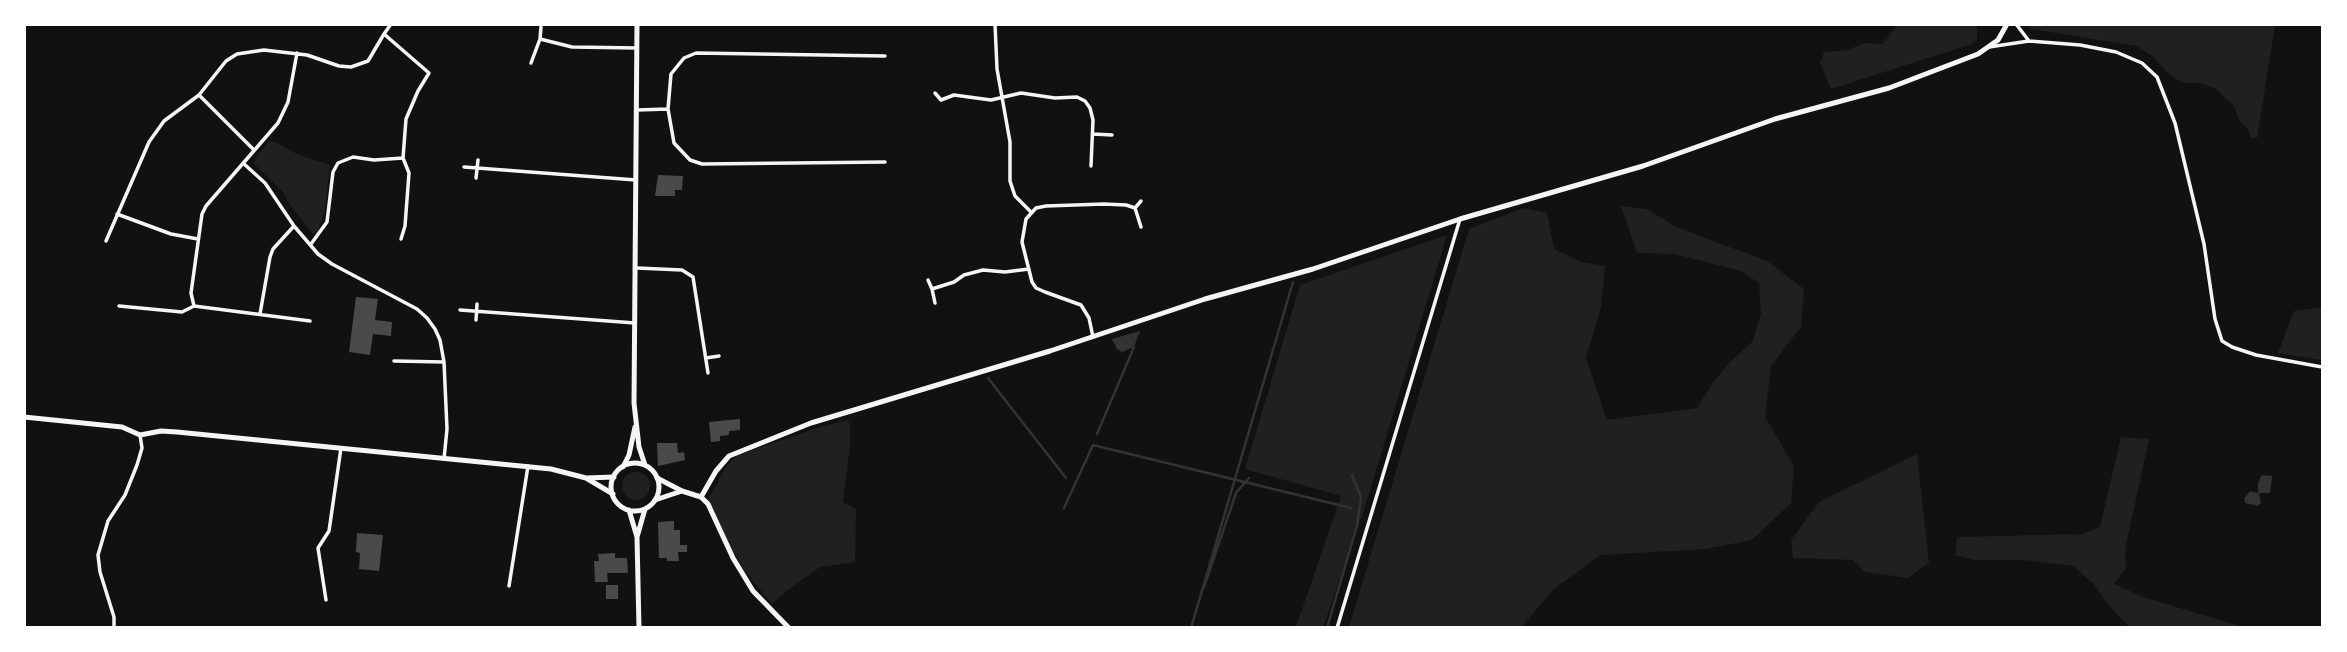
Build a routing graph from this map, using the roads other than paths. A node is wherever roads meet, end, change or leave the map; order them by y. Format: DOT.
graph roads {
  1 [pos="391,24"];
  2 [pos="637,24"];
  3 [pos="995,24"];
  4 [pos="2007,24"];
  5 [pos="2016,24"];
  6 [pos="541,27"];
  7 [pos="384,34"];
  8 [pos="540,39"];
  9 [pos="2029,41"];
  10 [pos="637,48"];
  11 [pos="1988,48"];
  12 [pos="297,53"];
  13 [pos="885,56"];
  14 [pos="531,63"];
  15 [pos="935,93"];
  16 [pos="198,95"];
  17 [pos="1001,96"];
  18 [pos="941,100"];
  19 [pos="944,107"];
  20 [pos="668,109"];
  21 [pos="637,110"];
  22 [pos="1093,134"];
  23 [pos="1112,135"];
  24 [pos="255,150"];
  25 [pos="403,158"];
  26 [pos="478,160"];
  27 [pos="886,162"];
  28 [pos="243,163"];
  29 [pos="1091,166"];
  30 [pos="464,167"];
  31 [pos="477,169"];
  32 [pos="477,178"];
  33 [pos="637,180"];
  34 [pos="1141,201"];
  35 [pos="1135,208"];
  36 [pos="1031,212"];
  37 [pos="117,214"];
  38 [pos="1460,219"];
  39 [pos="294,226"];
  40 [pos="1140,227"];
  41 [pos="198,239"];
  42 [pos="401,239"];
  43 [pos="106,241"];
  44 [pos="310,244"];
  45 [pos="636,268"];
  46 [pos="1028,269"];
  47 [pos="928,280"];
  48 [pos="932,289"];
  49 [pos="935,303"];
  50 [pos="477,304"];
  51 [pos="119,306"];
  52 [pos="194,306"];
  53 [pos="460,310"];
  54 [pos="476,312"];
  55 [pos="260,314"];
  56 [pos="476,320"];
  57 [pos="310,321"];
  58 [pos="635,323"];
  59 [pos="1093,337"];
  60 [pos="719,356"];
  61 [pos="706,358"];
  62 [pos="394,360"];
  63 [pos="444,362"];
  64 [pos="2322,367"];
  65 [pos="708,373"];
  66 [pos="24,417"];
  67 [pos="636,421"];
  68 [pos="140,435"];
  69 [pos="341,448"];
  70 [pos="444,459"];
  71 [pos="645,465"];
  72 [pos="528,466"];
  73 [pos="623,467"];
  74 [pos="614,477"];
  75 [pos="586,478"];
  76 [pos="657,478"];
  77 [pos="682,491"];
  78 [pos="613,494"];
  79 [pos="701,497"];
  80 [pos="655,500"];
  81 [pos="645,509"];
  82 [pos="629,510"];
  83 [pos="637,537"];
  84 [pos="509,586"];
  85 [pos="326,600"];
  86 [pos="114,628"];
  87 [pos="639,628"];
  88 [pos="789,628"];
  89 [pos="1337,628"];
  1 -- 7 [label="street"];
  2 -- 10 [label="street"];
  3 -- 17 [label="street"];
  4 -- 11 [label="street"];
  5 -- 9 [label="street"];
  6 -- 8 [label="street"];
  7 -- 12 [label="street"];
  7 -- 25 [label="street"];
  8 -- 10 [label="street"];
  8 -- 14 [label="street"];
  9 -- 11 [label="street"];
  9 -- 64 [label="street"];
  10 -- 21 [label="street"];
  11 -- 38 [label="street"];
  12 -- 16 [label="street"];
  12 -- 24 [label="street"];
  13 -- 20 [label="street"];
  15 -- 18 [label="street"];
  16 -- 24 [label="street"];
  16 -- 37 [label="street"];
  17 -- 18 [label="street"];
  17 -- 22 [label="street"];
  17 -- 36 [label="street"];
  18 -- 19 [label="street"];
  20 -- 21 [label="street"];
  20 -- 27 [label="street"];
  21 -- 33 [label="street"];
  22 -- 23 [label="street"];
  22 -- 29 [label="street"];
  24 -- 28 [label="street"];
  25 -- 42 [label="street"];
  25 -- 44 [label="street"];
  26 -- 31 [label="street"];
  28 -- 39 [label="street"];
  28 -- 41 [label="street"];
  30 -- 31 [label="street"];
  31 -- 32 [label="street"];
  31 -- 33 [label="street"];
  33 -- 45 [label="street"];
  34 -- 35 [label="street"];
  35 -- 36 [label="street"];
  35 -- 40 [label="street"];
  36 -- 46 [label="street"];
  37 -- 41 [label="street"];
  37 -- 43 [label="street"];
  38 -- 59 [label="street"];
  38 -- 89 [label="street"];
  39 -- 44 [label="street"];
  39 -- 55 [label="street"];
  41 -- 52 [label="street"];
  44 -- 63 [label="street"];
  45 -- 58 [label="street"];
  45 -- 61 [label="street"];
  46 -- 48 [label="street"];
  46 -- 59 [label="street"];
  47 -- 48 [label="street"];
  48 -- 49 [label="street"];
  50 -- 54 [label="street"];
  51 -- 52 [label="street"];
  52 -- 55 [label="street"];
  53 -- 54 [label="street"];
  54 -- 56 [label="street"];
  54 -- 58 [label="street"];
  55 -- 57 [label="street"];
  58 -- 67 [label="street"];
  59 -- 79 [label="street"];
  60 -- 61 [label="street"];
  61 -- 65 [label="street"];
  62 -- 63 [label="street"];
  63 -- 70 [label="street"];
  66 -- 68 [label="street"];
  67 -- 71 [label="street"];
  67 -- 73 [label="street"];
  68 -- 69 [label="street"];
  68 -- 86 [label="street"];
  69 -- 70 [label="street"];
  69 -- 85 [label="street"];
  70 -- 72 [label="street"];
  71 -- 73 [label="street"];
  71 -- 76 [label="street"];
  72 -- 75 [label="street"];
  72 -- 84 [label="street"];
  73 -- 74 [label="street"];
  74 -- 75 [label="street"];
  74 -- 78 [label="street"];
  75 -- 78 [label="street"];
  76 -- 77 [label="street"];
  76 -- 80 [label="street"];
  77 -- 79 [label="street"];
  77 -- 80 [label="street"];
  78 -- 82 [label="street"];
  79 -- 88 [label="street"];
  80 -- 81 [label="street"];
  81 -- 82 [label="street"];
  81 -- 83 [label="street"];
  82 -- 83 [label="street"];
  83 -- 87 [label="street"];
}
